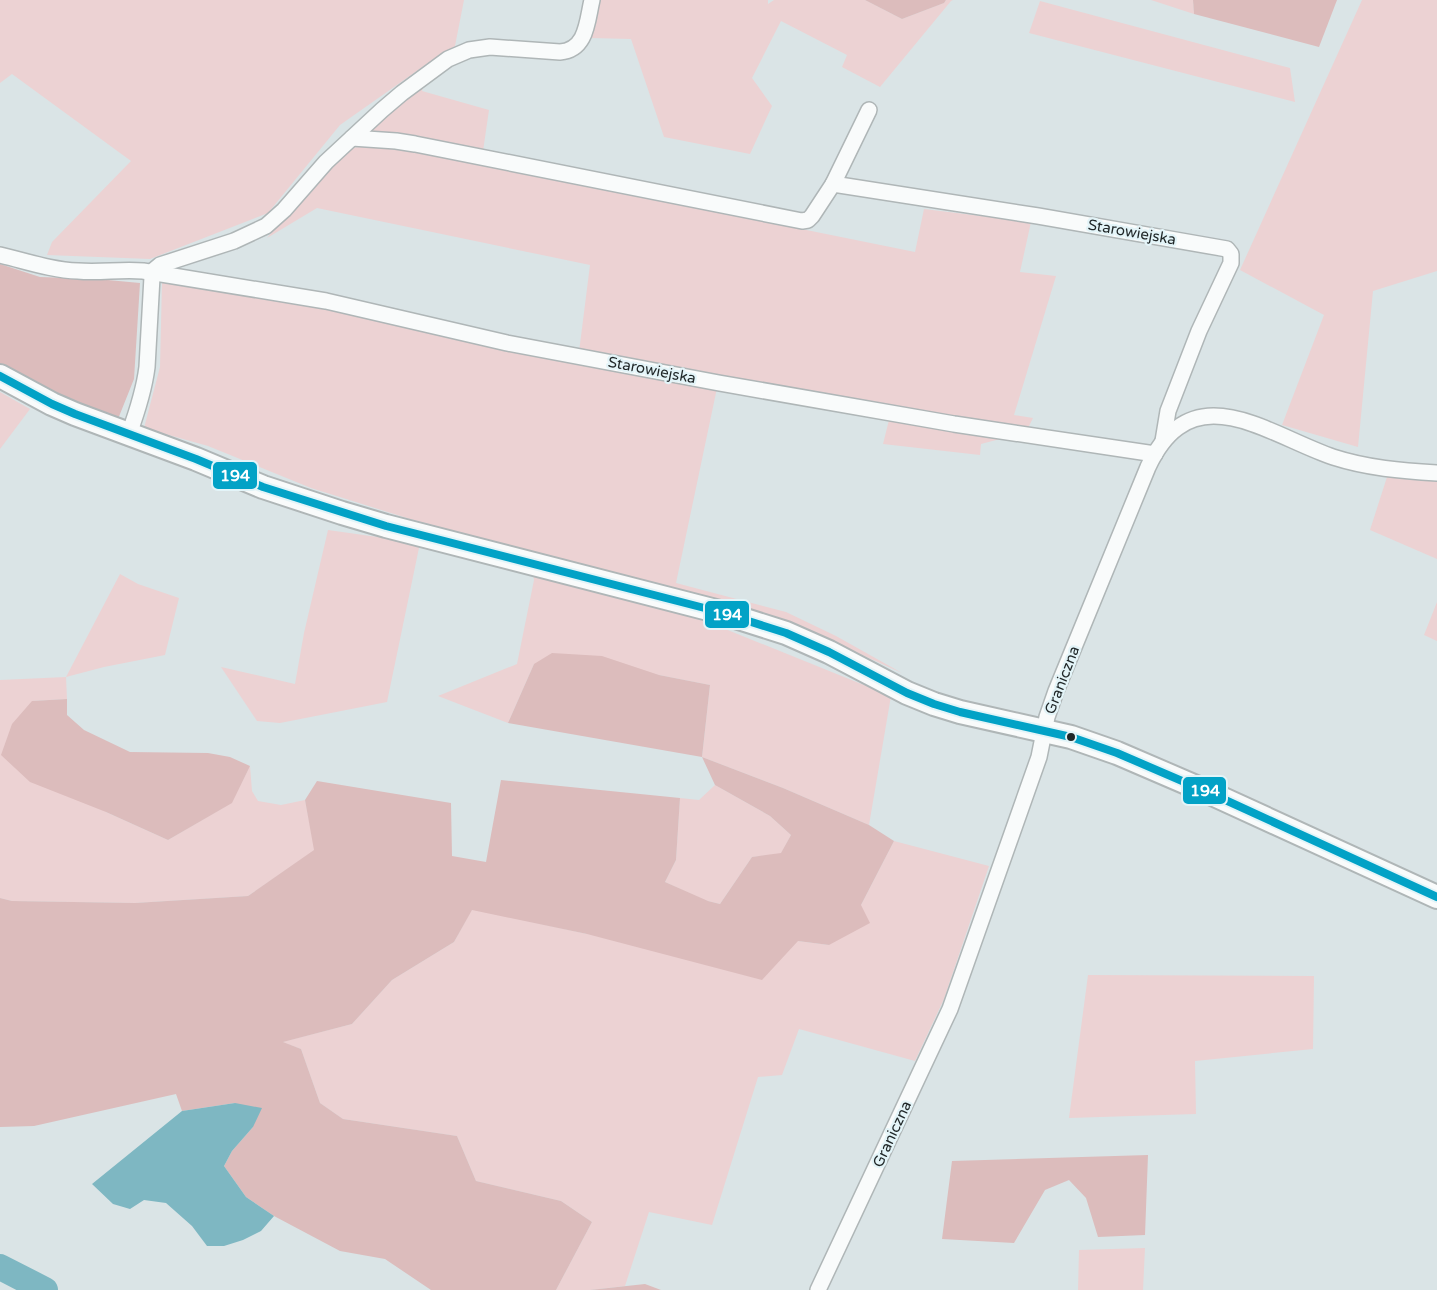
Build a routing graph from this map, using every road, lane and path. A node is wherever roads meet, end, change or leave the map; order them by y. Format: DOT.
graph roads {
  1 [pos="592,0"];
  2 [pos="869,110"];
  3 [pos="352,138"];
  4 [pos="833,184"];
  5 [pos="0,255"];
  6 [pos="153,273"];
  7 [pos="0,376"];
  8 [pos="129,434"];
  9 [pos="1159,447"];
  10 [pos="1437,473"];
  11 [pos="1044,730"];
  12 [pos="1437,897"];
  13 [pos="818,1290"];
  1 -- 3 [label="street"];
  2 -- 4 [label="street"];
  3 -- 4 [label="street"];
  3 -- 6 [label="street"];
  4 -- 9 [label="street, Starowiejska"];
  5 -- 6 [label="street, Starowiejska"];
  6 -- 8 [label="street"];
  6 -- 9 [label="street, Starowiejska"];
  7 -- 8 [label="main road"];
  8 -- 11 [label="main road"];
  9 -- 10 [label="street"];
  9 -- 11 [label="street, Graniczna"];
  11 -- 12 [label="main road"];
  11 -- 13 [label="street, Graniczna"];
}
